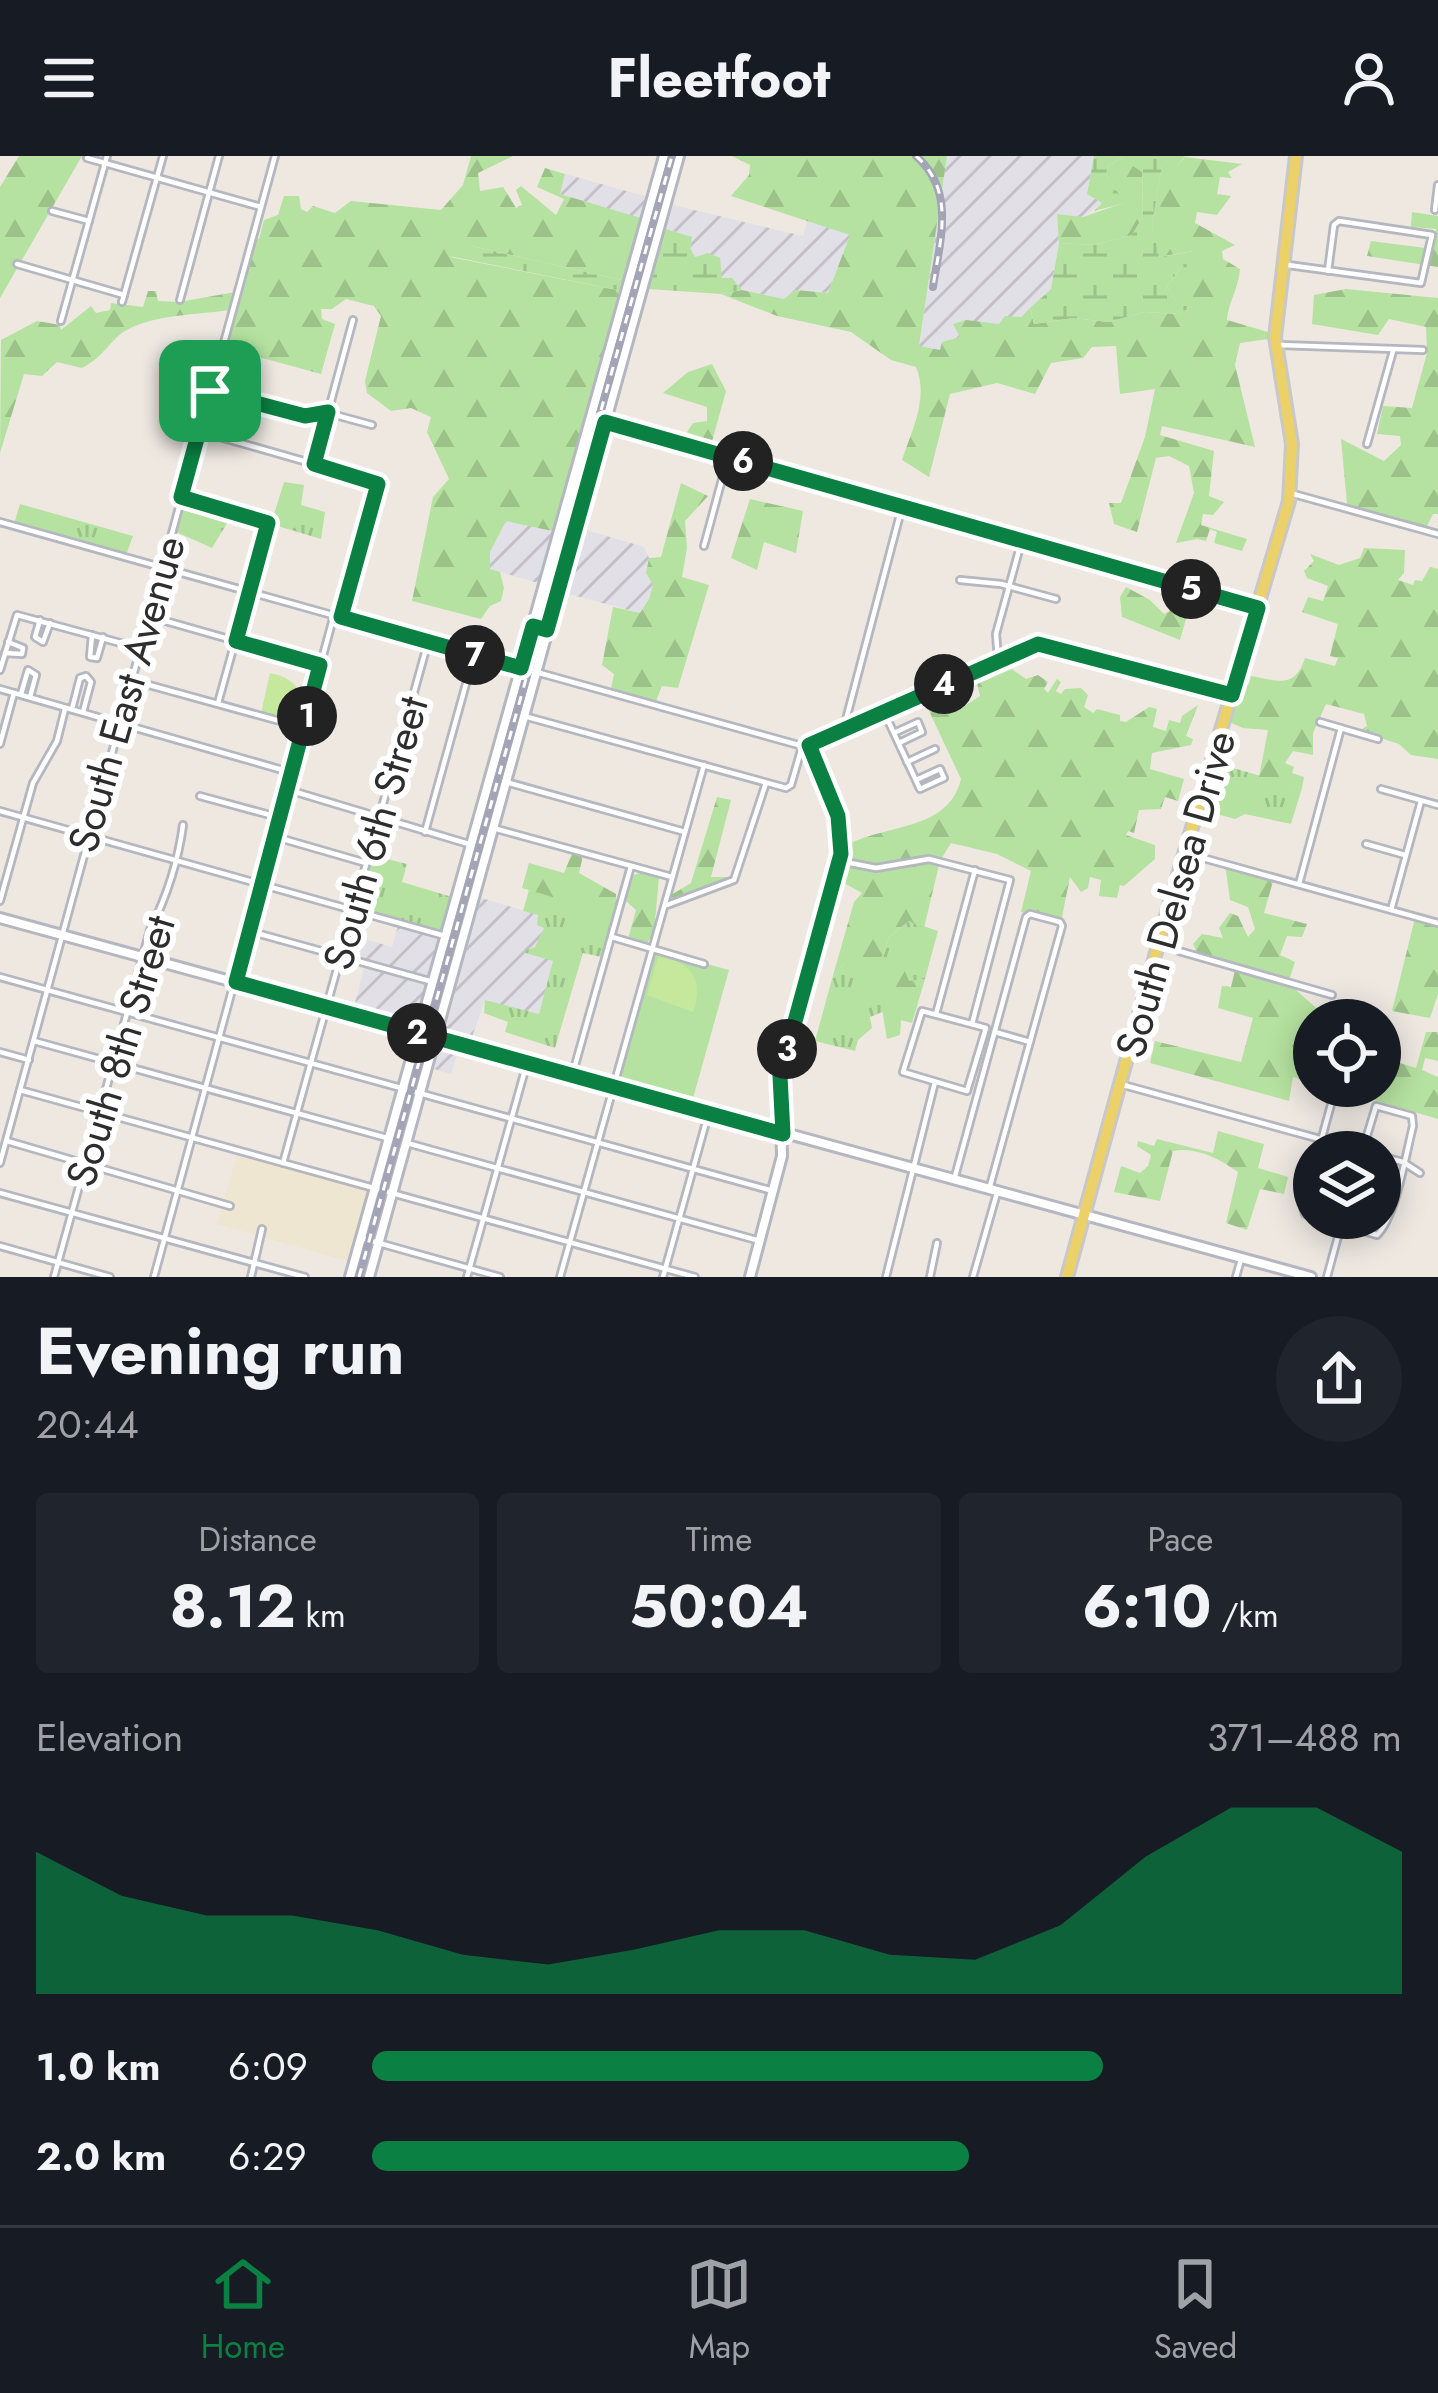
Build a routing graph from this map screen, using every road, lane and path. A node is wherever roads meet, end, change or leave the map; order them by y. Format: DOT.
graph roads {
  1 [pos="163,156"];
  2 [pos="219,156"];
  3 [pos="275,156"];
  4 [pos="664,156"];
  5 [pos="679,156"];
  6 [pos="1296,156"];
  7 [pos="87,158"];
  8 [pos="106,159"];
  9 [pos="156,177"];
  10 [pos="1438,185"];
  11 [pos="209,192"];
  12 [pos="261,207"];
  13 [pos="1435,210"];
  14 [pos="52,212"];
  15 [pos="88,221"];
  16 [pos="17,264"];
  17 [pos="1282,264"];
  18 [pos="1328,271"];
  19 [pos="73,280"];
  20 [pos="180,300"];
  21 [pos="353,320"];
  22 [pos="61,321"];
  23 [pos="1275,345"];
  24 [pos="1393,349"];
  25 [pos="1423,350"];
  26 [pos="210,391"];
  27 [pos="328,412"];
  28 [pos="605,422"];
  29 [pos="372,425"];
  30 [pos="199,431"];
  31 [pos="1367,444"];
  32 [pos="728,457"];
  33 [pos="314,464"];
  34 [pos="1290,493"];
  35 [pos="181,497"];
  36 [pos="902,507"];
  37 [pos="2,523"];
  38 [pos="1438,534"];
  39 [pos="0,536"];
  40 [pos="1022,541"];
  41 [pos="704,546"];
  42 [pos="161,567"];
  43 [pos="960,580"];
  44 [pos="1009,586"];
  45 [pos="250,592"];
  46 [pos="1056,599"];
  47 [pos="1258,608"];
  48 [pos="148,616"];
  49 [pos="338,616"];
  50 [pos="40,620"];
  51 [pos="50,623"];
  52 [pos="533,626"];
  53 [pos="547,630"];
  54 [pos="92,634"];
  55 [pos="103,638"];
  56 [pos="236,641"];
  57 [pos="8,642"];
  58 [pos="428,642"];
  59 [pos="139,648"];
  60 [pos="5,652"];
  61 [pos="474,655"];
  62 [pos="998,659"];
  63 [pos="320,665"];
  64 [pos="521,668"];
  65 [pos="0,670"];
  66 [pos="536,672"];
  67 [pos="130,680"];
  68 [pos="0,689"];
  69 [pos="17,694"];
  70 [pos="1232,695"];
  71 [pos="30,697"];
  72 [pos="218,704"];
  73 [pos="69,708"];
  74 [pos="83,712"];
  75 [pos="884,712"];
  76 [pos="524,716"];
  77 [pos="1320,722"];
  78 [pos="118,724"];
  79 [pos="305,728"];
  80 [pos="1341,728"];
  81 [pos="842,731"];
  82 [pos="894,733"];
  83 [pos="1378,740"];
  84 [pos="898,743"];
  85 [pos="0,744"];
  86 [pos="806,746"];
  87 [pos="935,749"];
  88 [pos="907,762"];
  89 [pos="704,766"];
  90 [pos="293,773"];
  91 [pos="916,780"];
  92 [pos="506,782"];
  93 [pos="766,783"];
  94 [pos="289,790"];
  95 [pos="1381,790"];
  96 [pos="200,796"];
  97 [pos="1421,801"];
  98 [pos="1438,806"];
  99 [pos="0,811"];
  100 [pos="380,817"];
  101 [pos="23,818"];
  102 [pos="281,818"];
  103 [pos="183,825"];
  104 [pos="493,827"];
  105 [pos="425,832"];
  106 [pos="685,832"];
  107 [pos="86,836"];
  108 [pos="276,837"];
  109 [pos="1366,844"];
  110 [pos="472,845"];
  111 [pos="1186,853"];
  112 [pos="1406,855"];
  113 [pos="177,860"];
  114 [pos="840,861"];
  115 [pos="366,863"];
  116 [pos="631,866"];
  117 [pos="975,870"];
  118 [pos="672,878"];
  119 [pos="1299,884"];
  120 [pos="262,885"];
  121 [pos="0,902"];
  122 [pos="664,906"];
  123 [pos="1391,910"];
  124 [pos="353,911"];
  125 [pos="0,917"];
  126 [pos="1438,923"];
  127 [pos="249,931"];
  128 [pos="61,934"];
  129 [pos="445,936"];
  130 [pos="610,937"];
  131 [pos="1158,945"];
  132 [pos="652,949"];
  133 [pos="340,956"];
  134 [pos="143,957"];
  135 [pos="704,964"];
  136 [pos="0,977"];
  137 [pos="236,982"];
  138 [pos="433,982"];
  139 [pos="48,990"];
  140 [pos="1332,995"];
  141 [pos="327,1008"];
  142 [pos="128,1012"];
  143 [pos="936,1014"];
  144 [pos="972,1024"];
  145 [pos="995,1032"];
  146 [pos="427,1036"];
  147 [pos="220,1037"];
  148 [pos="34,1041"];
  149 [pos="1030,1042"];
  150 [pos="0,1052"];
  151 [pos="29,1060"];
  152 [pos="114,1062"];
  153 [pos="311,1063"];
  154 [pos="527,1063"];
  155 [pos="572,1076"];
  156 [pos="935,1082"];
  157 [pos="1120,1084"];
  158 [pos="613,1087"];
  159 [pos="206,1088"];
  160 [pos="402,1088"];
  161 [pos="20,1090"];
  162 [pos="420,1093"];
  163 [pos="100,1112"];
  164 [pos="297,1113"];
  165 [pos="708,1114"];
  166 [pos="512,1118"];
  167 [pos="1293,1131"];
  168 [pos="1369,1131"];
  169 [pos="783,1134"];
  170 [pos="192,1138"];
  171 [pos="388,1138"];
  172 [pos="7,1141"];
  173 [pos="598,1142"];
  174 [pos="406,1143"];
  175 [pos="86,1162"];
  176 [pos="1403,1162"];
  177 [pos="0,1163"];
  178 [pos="283,1163"];
  179 [pos="497,1168"];
  180 [pos="693,1169"];
  181 [pos="1401,1169"];
  182 [pos="913,1170"];
  183 [pos="1420,1173"];
  184 [pos="953,1181"];
  185 [pos="178,1188"];
  186 [pos="383,1191"];
  187 [pos="773,1191"];
  188 [pos="584,1192"];
  189 [pos="993,1192"];
  190 [pos="0,1193"];
  191 [pos="230,1206"];
  192 [pos="72,1212"];
  193 [pos="1084,1215"];
  194 [pos="484,1219"];
  195 [pos="680,1219"];
  196 [pos="262,1229"];
  197 [pos="164,1238"];
  198 [pos="361,1238"];
  199 [pos="1338,1239"];
  200 [pos="760,1241"];
  201 [pos="378,1243"];
  202 [pos="570,1243"];
  203 [pos="937,1243"];
  204 [pos="0,1246"];
  205 [pos="1241,1258"];
  206 [pos="58,1263"];
  207 [pos="255,1263"];
  208 [pos="470,1269"];
  209 [pos="664,1273"];
  210 [pos="1281,1273"];
  211 [pos="54,1277"];
  212 [pos="110,1277"];
  213 [pos="154,1277"];
  214 [pos="251,1277"];
  215 [pos="305,1277"];
  216 [pos="350,1277"];
  217 [pos="369,1277"];
  218 [pos="467,1277"];
  219 [pos="500,1277"];
  220 [pos="560,1277"];
  221 [pos="695,1277"];
  222 [pos="750,1277"];
  223 [pos="886,1277"];
  224 [pos="931,1277"];
  225 [pos="973,1277"];
  226 [pos="1067,1277"];
  227 [pos="1236,1277"];
  228 [pos="1311,1277"];
  229 [pos="1328,1277"];
  1 -- 9 [label="street"];
  2 -- 11 [label="street"];
  3 -- 12 [label="street, South East Avenue"];
  4 -- 52 [label="main road"];
  5 -- 28 [label="main road"];
  6 -- 17 [label="main road, South Delsea Drive"];
  7 -- 8 [label="street"];
  8 -- 9 [label="street"];
  8 -- 15 [label="street"];
  9 -- 11 [label="street"];
  9 -- 19 [label="street"];
  10 -- 13 [label="street"];
  11 -- 12 [label="street"];
  11 -- 20 [label="street"];
  12 -- 26 [label="street, South East Avenue"];
  14 -- 15 [label="street"];
  15 -- 19 [label="street"];
  16 -- 19 [label="street"];
  17 -- 18 [label="street"];
  17 -- 23 [label="main road, South Delsea Drive"];
  18 -- 18 [label="street"];
  19 -- 22 [label="street"];
  21 -- 27 [label="street"];
  23 -- 24 [label="street"];
  23 -- 34 [label="main road, South Delsea Drive"];
  24 -- 25 [label="street"];
  24 -- 31 [label="street"];
  26 -- 27 [label="street"];
  26 -- 30 [label="street, South East Avenue"];
  27 -- 29 [label="street"];
  27 -- 33 [label="street"];
  28 -- 32 [label="street"];
  28 -- 53 [label="main road"];
  30 -- 33 [label="street"];
  30 -- 35 [label="street, South East Avenue"];
  32 -- 36 [label="street"];
  32 -- 41 [label="street"];
  33 -- 49 [label="street"];
  34 -- 38 [label="street"];
  34 -- 47 [label="main road, South Delsea Drive"];
  35 -- 42 [label="street, South East Avenue"];
  35 -- 45 [label="street"];
  36 -- 40 [label="street"];
  36 -- 81 [label="street"];
  37 -- 39 [label="street"];
  37 -- 42 [label="street"];
  40 -- 44 [label="street"];
  40 -- 47 [label="street"];
  42 -- 45 [label="street"];
  42 -- 48 [label="street, South East Avenue"];
  43 -- 44 [label="street"];
  44 -- 46 [label="street"];
  44 -- 62 [label="street"];
  45 -- 49 [label="street"];
  45 -- 56 [label="street"];
  47 -- 70 [label="main road, South Delsea Drive"];
  48 -- 56 [label="street"];
  48 -- 59 [label="street, South East Avenue"];
  49 -- 58 [label="street"];
  49 -- 63 [label="street"];
  50 -- 51 [label="street"];
  50 -- 51 [label="street"];
  50 -- 57 [label="street"];
  51 -- 54 [label="street"];
  52 -- 53 [label="main road"];
  52 -- 64 [label="main road"];
  53 -- 66 [label="main road"];
  54 -- 55 [label="street"];
  54 -- 55 [label="street"];
  55 -- 59 [label="street"];
  56 -- 63 [label="street"];
  56 -- 72 [label="street"];
  57 -- 60 [label="street"];
  57 -- 60 [label="street"];
  58 -- 61 [label="street"];
  58 -- 100 [label="street, South 6th Street"];
  59 -- 67 [label="street, South East Avenue"];
  60 -- 65 [label="street"];
  61 -- 64 [label="street"];
  61 -- 105 [label="street"];
  62 -- 70 [label="street"];
  62 -- 75 [label="street"];
  63 -- 79 [label="street"];
  64 -- 110 [label="main road"];
  66 -- 76 [label="main road"];
  66 -- 86 [label="street"];
  67 -- 72 [label="street"];
  67 -- 78 [label="street, South East Avenue"];
  68 -- 69 [label="street"];
  69 -- 71 [label="street"];
  69 -- 71 [label="street"];
  69 -- 85 [label="street"];
  70 -- 111 [label="main road, South Delsea Drive"];
  71 -- 73 [label="street"];
  72 -- 79 [label="street"];
  73 -- 74 [label="street"];
  73 -- 74 [label="street"];
  73 -- 101 [label="street"];
  74 -- 78 [label="street"];
  75 -- 81 [label="street"];
  75 -- 82 [label="street"];
  76 -- 89 [label="street"];
  76 -- 92 [label="main road"];
  77 -- 80 [label="street"];
  78 -- 90 [label="street"];
  78 -- 107 [label="street, South East Avenue"];
  79 -- 90 [label="street"];
  80 -- 83 [label="street"];
  80 -- 119 [label="street"];
  81 -- 86 [label="street"];
  82 -- 84 [label="street"];
  82 -- 84 [label="street"];
  84 -- 88 [label="street"];
  86 -- 93 [label="street"];
  86 -- 114 [label="main road"];
  87 -- 88 [label="street"];
  88 -- 91 [label="street"];
  89 -- 93 [label="street"];
  89 -- 106 [label="street"];
  90 -- 94 [label="street"];
  92 -- 104 [label="main road"];
  92 -- 106 [label="street"];
  93 -- 122 [label="street"];
  94 -- 100 [label="street"];
  94 -- 102 [label="street"];
  95 -- 97 [label="street"];
  96 -- 102 [label="street"];
  97 -- 98 [label="street"];
  97 -- 112 [label="street"];
  99 -- 101 [label="street"];
  100 -- 105 [label="street"];
  100 -- 115 [label="street, South 6th Street"];
  101 -- 107 [label="street"];
  101 -- 121 [label="street"];
  102 -- 108 [label="street"];
  103 -- 113 [label="street, South 8th Street"];
  104 -- 116 [label="street"];
  104 -- 146 [label="main road"];
  105 -- 110 [label="street"];
  106 -- 118 [label="street"];
  107 -- 113 [label="street"];
  107 -- 128 [label="street, South East Avenue"];
  108 -- 115 [label="street"];
  108 -- 120 [label="street"];
  109 -- 112 [label="street"];
  110 -- 129 [label="main road"];
  111 -- 119 [label="street"];
  111 -- 131 [label="main road, South Delsea Drive"];
  112 -- 123 [label="street"];
  113 -- 120 [label="street"];
  113 -- 134 [label="street, South 8th Street"];
  114 -- 117 [label="street"];
  114 -- 169 [label="main road"];
  115 -- 124 [label="street, South 6th Street"];
  116 -- 118 [label="street"];
  116 -- 130 [label="street"];
  117 -- 143 [label="street"];
  117 -- 144 [label="street"];
  118 -- 122 [label="street"];
  119 -- 123 [label="street"];
  120 -- 124 [label="street"];
  120 -- 127 [label="street"];
  122 -- 132 [label="street"];
  123 -- 126 [label="street"];
  124 -- 129 [label="street"];
  124 -- 133 [label="street, South 6th Street"];
  125 -- 128 [label="main road"];
  127 -- 133 [label="street"];
  127 -- 137 [label="street"];
  128 -- 134 [label="main road"];
  128 -- 139 [label="street, South East Avenue"];
  129 -- 138 [label="main road"];
  130 -- 132 [label="street"];
  130 -- 155 [label="street"];
  131 -- 140 [label="street"];
  131 -- 157 [label="main road, South Delsea Drive"];
  132 -- 135 [label="street"];
  132 -- 158 [label="street"];
  133 -- 138 [label="street"];
  133 -- 141 [label="street, South 6th Street"];
  134 -- 137 [label="main road"];
  134 -- 142 [label="street, South 8th Street"];
  136 -- 139 [label="street"];
  137 -- 141 [label="main road"];
  137 -- 147 [label="street"];
  138 -- 146 [label="main road"];
  139 -- 142 [label="street"];
  139 -- 148 [label="street, South East Avenue"];
  141 -- 146 [label="main road"];
  141 -- 153 [label="street, South 6th Street"];
  142 -- 147 [label="street"];
  142 -- 152 [label="street, South 8th Street"];
  143 -- 144 [label="street"];
  143 -- 156 [label="street"];
  144 -- 156 [label="street"];
  145 -- 149 [label="street"];
  145 -- 149 [label="street"];
  145 -- 184 [label="street"];
  146 -- 154 [label="main road"];
  146 -- 160 [label="main road"];
  146 -- 162 [label="main road"];
  147 -- 153 [label="street"];
  147 -- 159 [label="street"];
  148 -- 151 [label="street, South East Avenue"];
  148 -- 152 [label="street"];
  149 -- 189 [label="street"];
  150 -- 151 [label="street"];
  151 -- 161 [label="street, South East Avenue"];
  152 -- 159 [label="street"];
  152 -- 163 [label="street, South 8th Street"];
  153 -- 160 [label="street"];
  153 -- 164 [label="street, South 6th Street"];
  154 -- 155 [label="main road"];
  154 -- 166 [label="street"];
  155 -- 158 [label="main road"];
  156 -- 182 [label="street"];
  157 -- 167 [label="street"];
  157 -- 193 [label="main road, South Delsea Drive"];
  158 -- 165 [label="main road"];
  158 -- 173 [label="street"];
  159 -- 164 [label="street"];
  159 -- 170 [label="street"];
  160 -- 162 [label="street"];
  160 -- 171 [label="main road"];
  161 -- 163 [label="street"];
  161 -- 172 [label="street, South East Avenue"];
  162 -- 166 [label="street"];
  162 -- 174 [label="main road"];
  163 -- 170 [label="street"];
  163 -- 175 [label="street, South 8th Street"];
  164 -- 171 [label="street"];
  164 -- 178 [label="street, South 6th Street"];
  165 -- 169 [label="main road"];
  165 -- 180 [label="street"];
  166 -- 173 [label="street"];
  166 -- 179 [label="street"];
  168 -- 176 [label="street"];
  169 -- 182 [label="main road"];
  169 -- 187 [label="main road"];
  170 -- 178 [label="street"];
  170 -- 185 [label="street"];
  171 -- 186 [label="main road"];
  172 -- 175 [label="street"];
  172 -- 177 [label="street, South East Avenue"];
  173 -- 180 [label="street"];
  173 -- 188 [label="street"];
  174 -- 179 [label="street"];
  174 -- 186 [label="main road"];
  175 -- 185 [label="street"];
  175 -- 192 [label="street, South 8th Street"];
  176 -- 181 [label="street"];
  176 -- 183 [label="street"];
  178 -- 186 [label="street"];
  179 -- 188 [label="street"];
  179 -- 194 [label="street"];
  180 -- 187 [label="street"];
  180 -- 195 [label="street"];
  182 -- 184 [label="main road"];
  182 -- 223 [label="street"];
  184 -- 189 [label="main road"];
  185 -- 191 [label="street"];
  185 -- 197 [label="street"];
  186 -- 194 [label="street"];
  186 -- 198 [label="main road"];
  186 -- 201 [label="main road"];
  187 -- 200 [label="main road"];
  188 -- 195 [label="street"];
  188 -- 202 [label="street"];
  189 -- 193 [label="main road"];
  189 -- 225 [label="street"];
  190 -- 192 [label="street"];
  192 -- 197 [label="street"];
  192 -- 206 [label="street, South 8th Street"];
  193 -- 205 [label="main road"];
  193 -- 226 [label="main road, South Delsea Drive"];
  194 -- 202 [label="street"];
  194 -- 208 [label="street"];
  195 -- 200 [label="street"];
  195 -- 209 [label="street"];
  196 -- 207 [label="street"];
  197 -- 207 [label="street"];
  197 -- 213 [label="street"];
  198 -- 201 [label="street"];
  198 -- 216 [label="main road"];
  199 -- 229 [label="street"];
  200 -- 222 [label="main road"];
  201 -- 208 [label="street"];
  201 -- 217 [label="main road"];
  202 -- 209 [label="street"];
  202 -- 220 [label="street"];
  203 -- 224 [label="street"];
  204 -- 206 [label="street"];
  205 -- 210 [label="main road"];
  205 -- 227 [label="street"];
  206 -- 211 [label="street, South 8th Street"];
  206 -- 212 [label="street"];
  207 -- 214 [label="street"];
  207 -- 215 [label="street"];
  208 -- 218 [label="street"];
  208 -- 219 [label="street"];
  209 -- 221 [label="street"];
  210 -- 228 [label="main road"];
}
